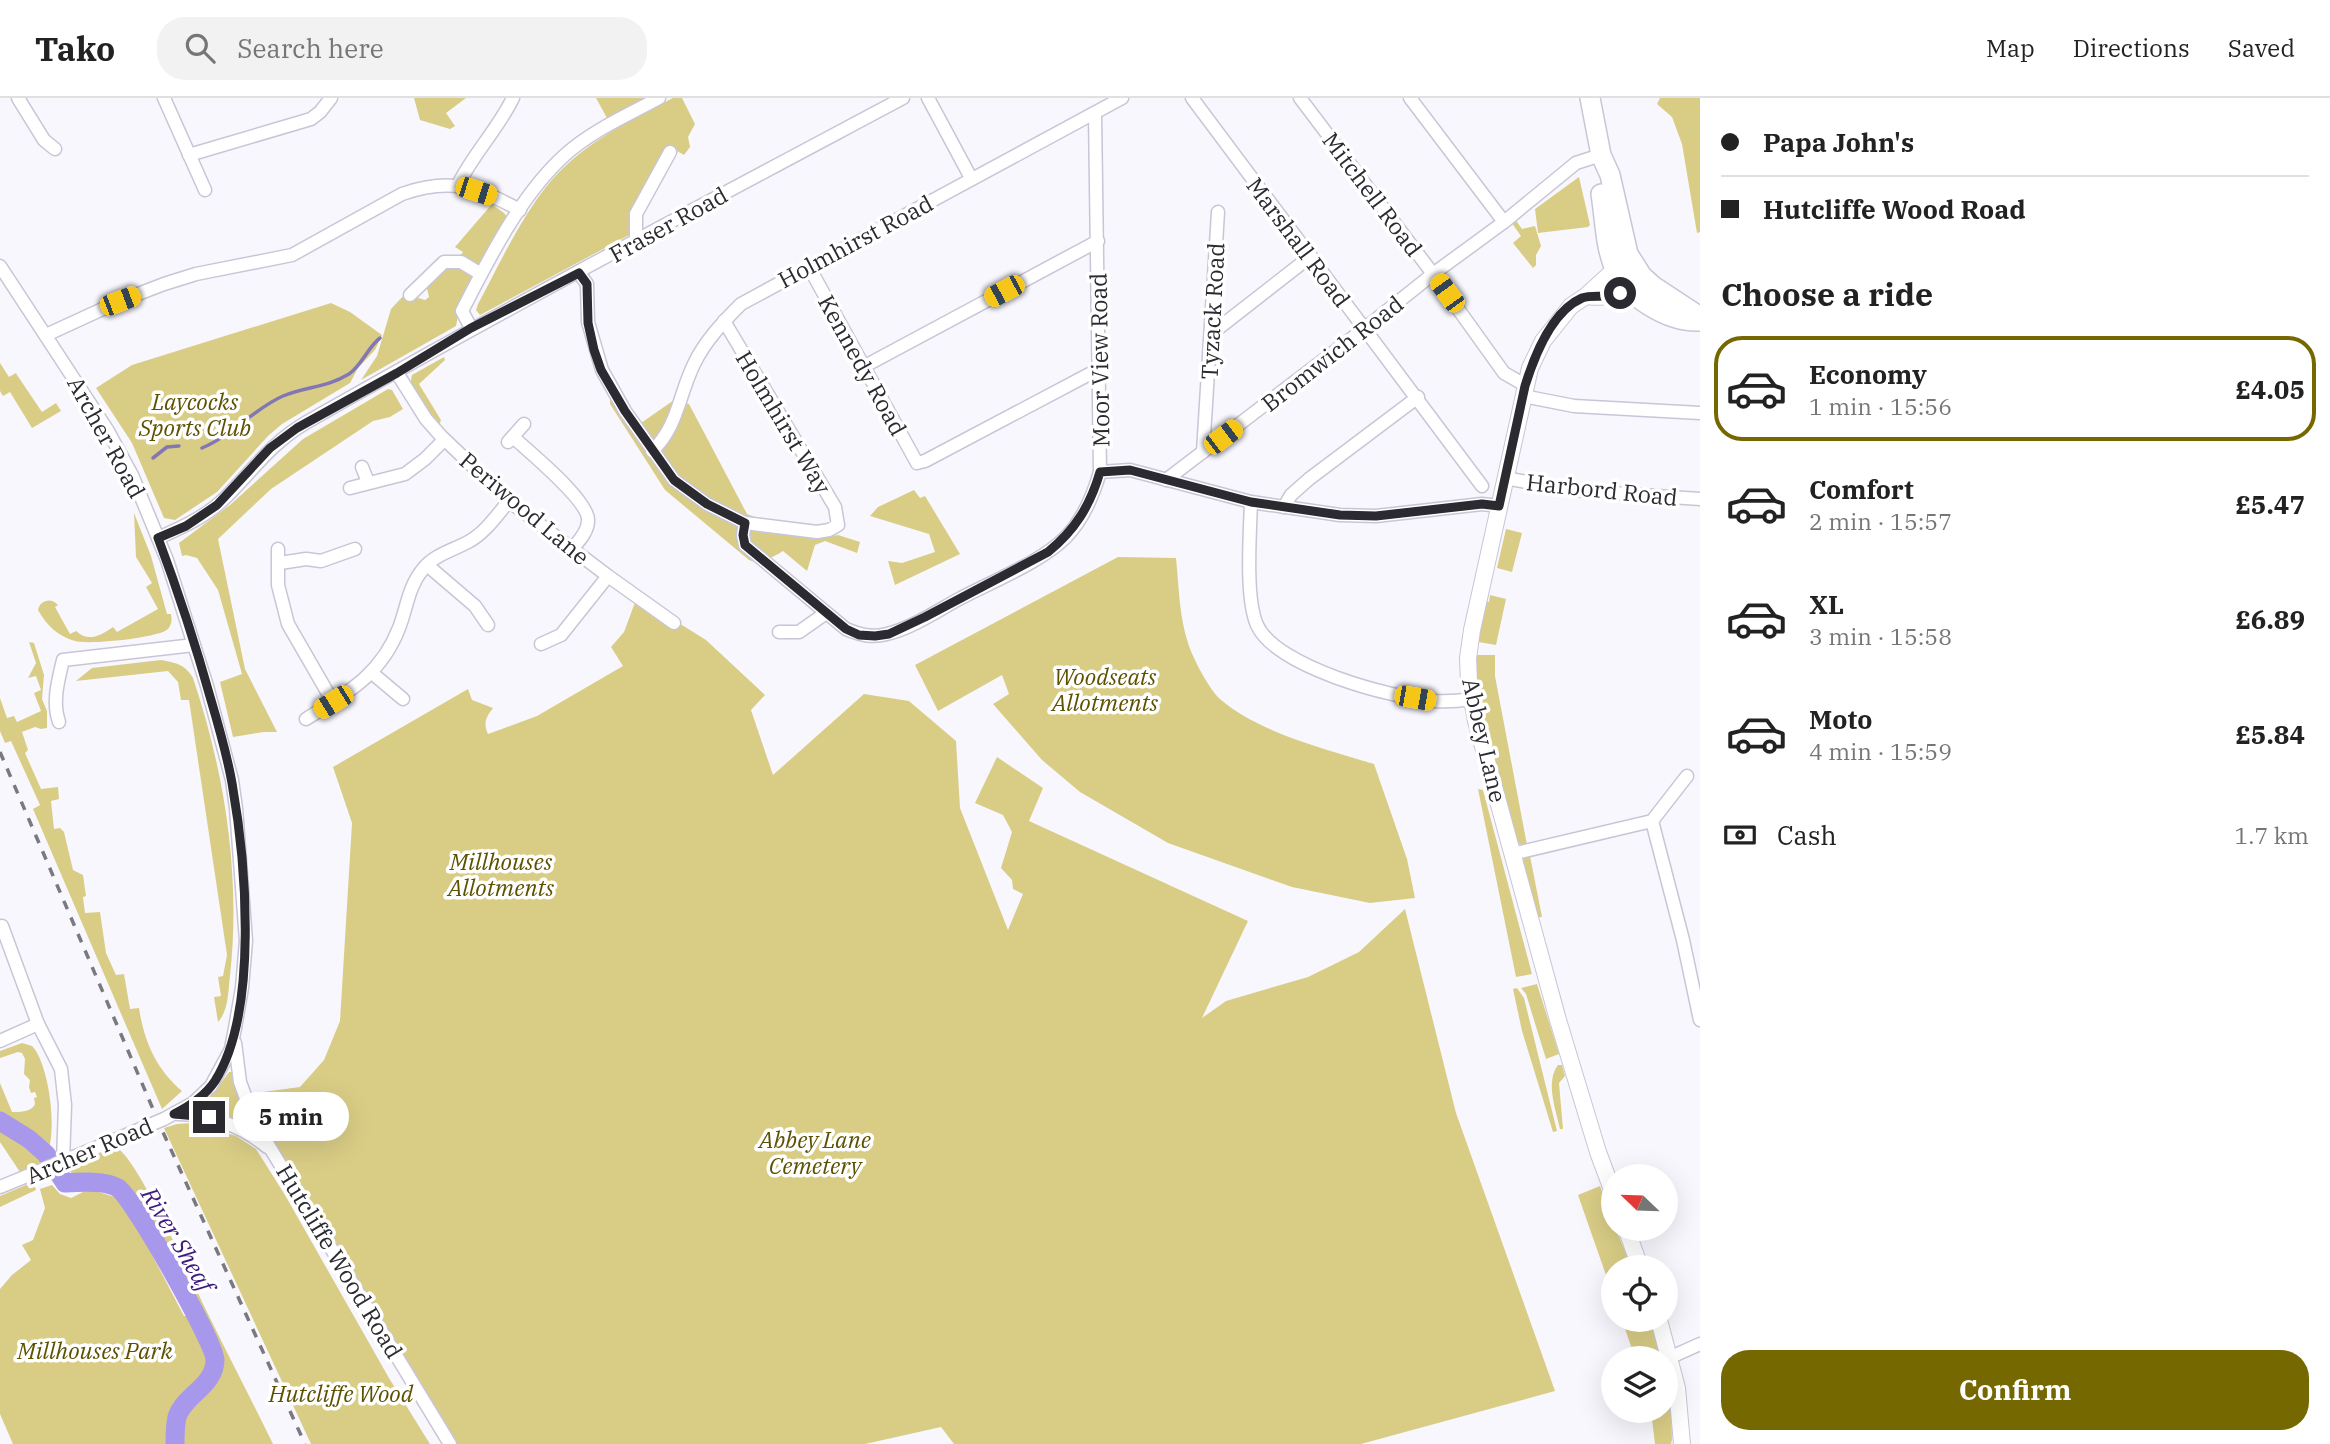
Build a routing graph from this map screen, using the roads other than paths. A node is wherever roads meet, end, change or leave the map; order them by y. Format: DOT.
graph roads {
  1 [pos="18,98"];
  2 [pos="164,98"];
  3 [pos="331,98"];
  4 [pos="513,98"];
  5 [pos="659,98"];
  6 [pos="903,98"];
  7 [pos="928,98"];
  8 [pos="1122,98"];
  9 [pos="1192,98"];
  10 [pos="1300,98"];
  11 [pos="1411,98"];
  12 [pos="1590,98"];
  13 [pos="1095,113"];
  14 [pos="55,149"];
  15 [pos="670,152"];
  16 [pos="189,155"];
  17 [pos="1601,155"];
  18 [pos="971,178"];
  19 [pos="458,185"];
  20 [pos="205,190"];
  21 [pos="520,210"];
  22 [pos="1218,212"];
  23 [pos="1504,222"];
  24 [pos="636,241"];
  25 [pos="1098,241"];
  26 [pos="1311,256"];
  27 [pos="0,267"];
  28 [pos="809,267"];
  29 [pos="1626,269"];
  30 [pos="579,273"];
  31 [pos="481,274"];
  32 [pos="1433,274"];
  33 [pos="1629,288"];
  34 [pos="410,295"];
  35 [pos="1586,296"];
  36 [pos="1700,319"];
  37 [pos="724,321"];
  38 [pos="471,328"];
  39 [pos="1364,329"];
  40 [pos="1212,334"];
  41 [pos="46,335"];
  42 [pos="863,367"];
  43 [pos="1099,369"];
  44 [pos="397,373"];
  45 [pos="1524,391"];
  46 [pos="1418,397"];
  47 [pos="1700,414"];
  48 [pos="524,424"];
  49 [pos="444,440"];
  50 [pos="652,451"];
  51 [pos="1203,452"];
  52 [pos="362,467"];
  53 [pos="1100,472"];
  54 [pos="1505,478"];
  55 [pos="1166,480"];
  56 [pos="368,482"];
  57 [pos="1482,486"];
  58 [pos="350,488"];
  59 [pos="1700,499"];
  60 [pos="509,501"];
  61 [pos="1251,502"];
  62 [pos="1499,506"];
  63 [pos="1284,507"];
  64 [pos="745,523"];
  65 [pos="158,538"];
  66 [pos="278,549"];
  67 [pos="355,549"];
  68 [pos="572,549"];
  69 [pos="279,563"];
  70 [pos="426,565"];
  71 [pos="608,576"];
  72 [pos="826,613"];
  73 [pos="674,623"];
  74 [pos="488,625"];
  75 [pos="779,632"];
  76 [pos="541,644"];
  77 [pos="194,645"];
  78 [pos="372,673"];
  79 [pos="403,699"];
  80 [pos="1472,699"];
  81 [pos="333,702"];
  82 [pos="306,719"];
  83 [pos="59,722"];
  84 [pos="1687,776"];
  85 [pos="1653,821"];
  86 [pos="1512,855"];
  87 [pos="2,926"];
  88 [pos="1700,1020"];
  89 [pos="38,1024"];
  90 [pos="235,1028"];
  91 [pos="0,1041"];
  92 [pos="169,1117"];
  93 [pos="273,1151"];
  94 [pos="60,1163"];
  95 [pos="1604,1164"];
  96 [pos="0,1187"];
  97 [pos="1700,1344"];
  98 [pos="1678,1354"];
  99 [pos="1678,1396"];
  100 [pos="450,1444"];
  101 [pos="1682,1444"];
  1 -- 14 [label="street"];
  2 -- 16 [label="street"];
  3 -- 16 [label="street"];
  4 -- 19 [label="street"];
  5 -- 21 [label="street"];
  6 -- 24 [label="street, Fraser Road"];
  7 -- 18 [label="street"];
  8 -- 13 [label="street, Holmhirst Road"];
  9 -- 26 [label="street, Marshall Road"];
  10 -- 32 [label="street, Mitchell Road"];
  11 -- 23 [label="street"];
  12 -- 17 [label="highway"];
  13 -- 18 [label="street, Holmhirst Road"];
  13 -- 25 [label="street, Moor View Road"];
  15 -- 24 [label="street"];
  16 -- 20 [label="street"];
  17 -- 23 [label="street, Bromwich Road"];
  17 -- 29 [label="highway"];
  18 -- 28 [label="street, Holmhirst Road"];
  19 -- 21 [label="street"];
  19 -- 41 [label="street"];
  21 -- 31 [label="street"];
  22 -- 40 [label="street, Tyzack Road"];
  23 -- 32 [label="street, Bromwich Road"];
  24 -- 30 [label="street, Fraser Road"];
  25 -- 42 [label="street"];
  25 -- 43 [label="street, Moor View Road"];
  26 -- 39 [label="street, Marshall Road"];
  26 -- 40 [label="street"];
  27 -- 41 [label="street, Archer Road"];
  28 -- 37 [label="street, Holmhirst Road"];
  28 -- 42 [label="street, Kennedy Road"];
  29 -- 33 [label="highway"];
  29 -- 35 [label="main road, Abbey Lane"];
  29 -- 36 [label="highway"];
  30 -- 38 [label="street, Fraser Road"];
  30 -- 50 [label="street"];
  31 -- 34 [label="street"];
  31 -- 38 [label="street"];
  32 -- 39 [label="street, Bromwich Road"];
  32 -- 45 [label="street, Mitchell Road"];
  33 -- 35 [label="main road"];
  33 -- 36 [label="highway"];
  35 -- 45 [label="main road, Abbey Lane"];
  37 -- 50 [label="street, Holmhirst Road"];
  37 -- 64 [label="street, Holmhirst Way"];
  38 -- 44 [label="street, Fraser Road"];
  39 -- 46 [label="street, Marshall Road"];
  39 -- 51 [label="street, Bromwich Road"];
  40 -- 51 [label="street, Tyzack Road"];
  41 -- 65 [label="street, Archer Road"];
  42 -- 43 [label="street, Kennedy Road"];
  43 -- 53 [label="street, Moor View Road"];
  44 -- 49 [label="street, Periwood Lane"];
  44 -- 65 [label="street, Fraser Road"];
  45 -- 47 [label="street"];
  45 -- 54 [label="main road, Abbey Lane"];
  46 -- 57 [label="street, Marshall Road"];
  46 -- 63 [label="street"];
  48 -- 68 [label="street"];
  49 -- 56 [label="street"];
  49 -- 60 [label="street, Periwood Lane"];
  50 -- 64 [label="street"];
  51 -- 55 [label="street, Bromwich Road"];
  52 -- 56 [label="street"];
  53 -- 55 [label="street"];
  53 -- 72 [label="street, Moor View Road"];
  54 -- 59 [label="street, Harbord Road"];
  54 -- 62 [label="main road, Abbey Lane"];
  55 -- 61 [label="street"];
  56 -- 58 [label="street"];
  60 -- 68 [label="street, Periwood Lane"];
  60 -- 70 [label="street"];
  61 -- 63 [label="street"];
  61 -- 80 [label="street"];
  62 -- 63 [label="street"];
  62 -- 80 [label="main road, Abbey Lane"];
  64 -- 72 [label="street, Moor View Road"];
  65 -- 77 [label="street, Archer Road"];
  66 -- 69 [label="street"];
  67 -- 69 [label="street"];
  68 -- 71 [label="street, Periwood Lane"];
  69 -- 81 [label="street"];
  70 -- 74 [label="street"];
  70 -- 78 [label="street"];
  71 -- 73 [label="street, Periwood Lane"];
  71 -- 76 [label="street"];
  72 -- 75 [label="street"];
  77 -- 83 [label="street"];
  77 -- 90 [label="street, Archer Road"];
  78 -- 79 [label="street"];
  78 -- 81 [label="street"];
  80 -- 86 [label="main road, Abbey Lane"];
  81 -- 82 [label="street"];
  84 -- 85 [label="street"];
  85 -- 86 [label="street"];
  85 -- 88 [label="street"];
  86 -- 95 [label="main road, Abbey Lane"];
  87 -- 89 [label="street"];
  89 -- 91 [label="street"];
  89 -- 94 [label="street"];
  90 -- 92 [label="street, Archer Road"];
  90 -- 93 [label="street, Hutcliffe Wood Road"];
  92 -- 93 [label="street, Hutcliffe Wood Road"];
  92 -- 94 [label="street, Archer Road, bridge"];
  93 -- 100 [label="street, Hutcliffe Wood Road"];
  94 -- 96 [label="street, Archer Road"];
  97 -- 98 [label="street"];
  99 -- 101 [label="main road"];
}
